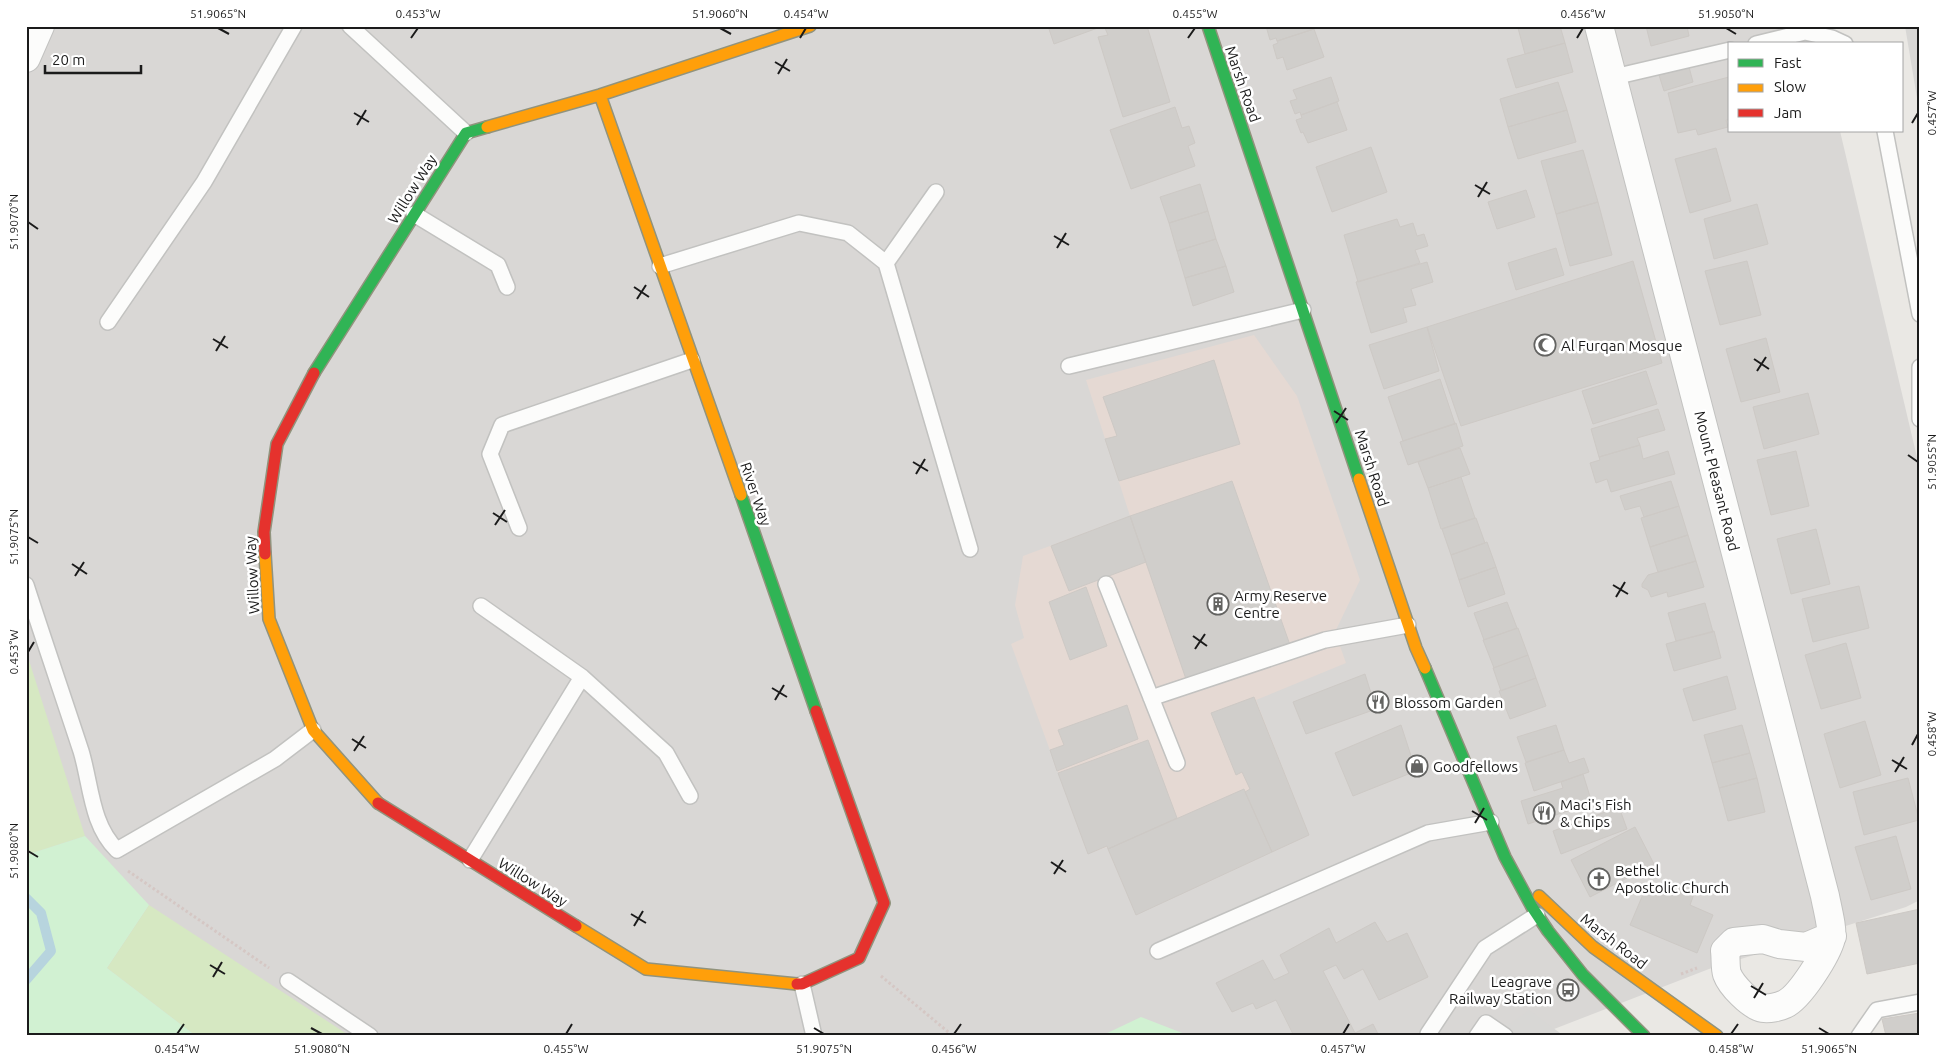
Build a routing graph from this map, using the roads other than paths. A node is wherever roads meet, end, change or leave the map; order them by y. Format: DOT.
graph roads {
  1 [pos="40,26"];
  2 [pos="294,26"];
  3 [pos="350,26"];
  4 [pos="810,26"];
  5 [pos="1208,26"];
  6 [pos="1599,26"];
  7 [pos="1764,42"];
  8 [pos="1841,42"];
  9 [pos="1728,50"];
  10 [pos="26,58"];
  11 [pos="1614,78"];
  12 [pos="600,95"];
  13 [pos="1885,132"];
  14 [pos="466,133"];
  15 [pos="936,192"];
  16 [pos="414,214"];
  17 [pos="886,263"];
  18 [pos="660,266"];
  19 [pos="507,287"];
  20 [pos="1303,310"];
  21 [pos="1920,314"];
  22 [pos="108,322"];
  23 [pos="692,360"];
  24 [pos="1069,366"];
  25 [pos="1920,367"];
  26 [pos="1920,419"];
  27 [pos="519,528"];
  28 [pos="970,548"];
  29 [pos="1106,584"];
  30 [pos="26,585"];
  31 [pos="482,606"];
  32 [pos="1408,624"];
  33 [pos="582,677"];
  34 [pos="1152,698"];
  35 [pos="313,730"];
  36 [pos="1177,763"];
  37 [pos="690,796"];
  38 [pos="1491,822"];
  39 [pos="1506,856"];
  40 [pos="470,860"];
  41 [pos="1537,915"];
  42 [pos="1832,936"];
  43 [pos="1158,951"];
  44 [pos="288,981"];
  45 [pos="802,984"];
  46 [pos="1920,1002"];
  47 [pos="1428,1034"];
  48 [pos="370,1036"];
  49 [pos="814,1036"];
  50 [pos="1477,1036"];
  51 [pos="1505,1036"];
  52 [pos="1644,1036"];
  53 [pos="1717,1036"];
  54 [pos="1859,1036"];
  1 -- 10 [label="street"];
  2 -- 22 [label="lane"];
  3 -- 14 [label="lane"];
  4 -- 12 [label="street"];
  5 -- 20 [label="street, Marsh Road"];
  6 -- 11 [label="street, Mount Pleasant Road"];
  7 -- 8 [label="lane"];
  9 -- 11 [label="lane"];
  11 -- 42 [label="street, Mount Pleasant Road"];
  12 -- 14 [label="street"];
  12 -- 18 [label="street, River Way"];
  13 -- 21 [label="lane"];
  14 -- 16 [label="street, Willow Way"];
  15 -- 17 [label="lane"];
  16 -- 19 [label="lane"];
  16 -- 35 [label="street, Willow Way"];
  17 -- 18 [label="lane"];
  17 -- 28 [label="lane"];
  18 -- 23 [label="street, River Way"];
  20 -- 24 [label="lane"];
  20 -- 32 [label="street, Marsh Road"];
  23 -- 27 [label="lane"];
  23 -- 45 [label="street, River Way"];
  25 -- 26 [label="lane"];
  29 -- 34 [label="lane"];
  30 -- 35 [label="lane"];
  31 -- 33 [label="lane"];
  32 -- 34 [label="lane"];
  32 -- 38 [label="street, Marsh Road"];
  33 -- 37 [label="lane"];
  33 -- 40 [label="lane"];
  34 -- 36 [label="lane"];
  35 -- 40 [label="street, Willow Way"];
  38 -- 39 [label="street, Marsh Road"];
  38 -- 43 [label="lane"];
  39 -- 41 [label="street, Marsh Road"];
  39 -- 53 [label="street, Marsh Road"];
  40 -- 45 [label="street, Willow Way"];
  41 -- 47 [label="lane"];
  41 -- 52 [label="street, Marsh Road"];
  44 -- 48 [label="lane"];
  45 -- 49 [label="lane"];
  46 -- 54 [label="lane"];
  50 -- 51 [label="lane"];
}
